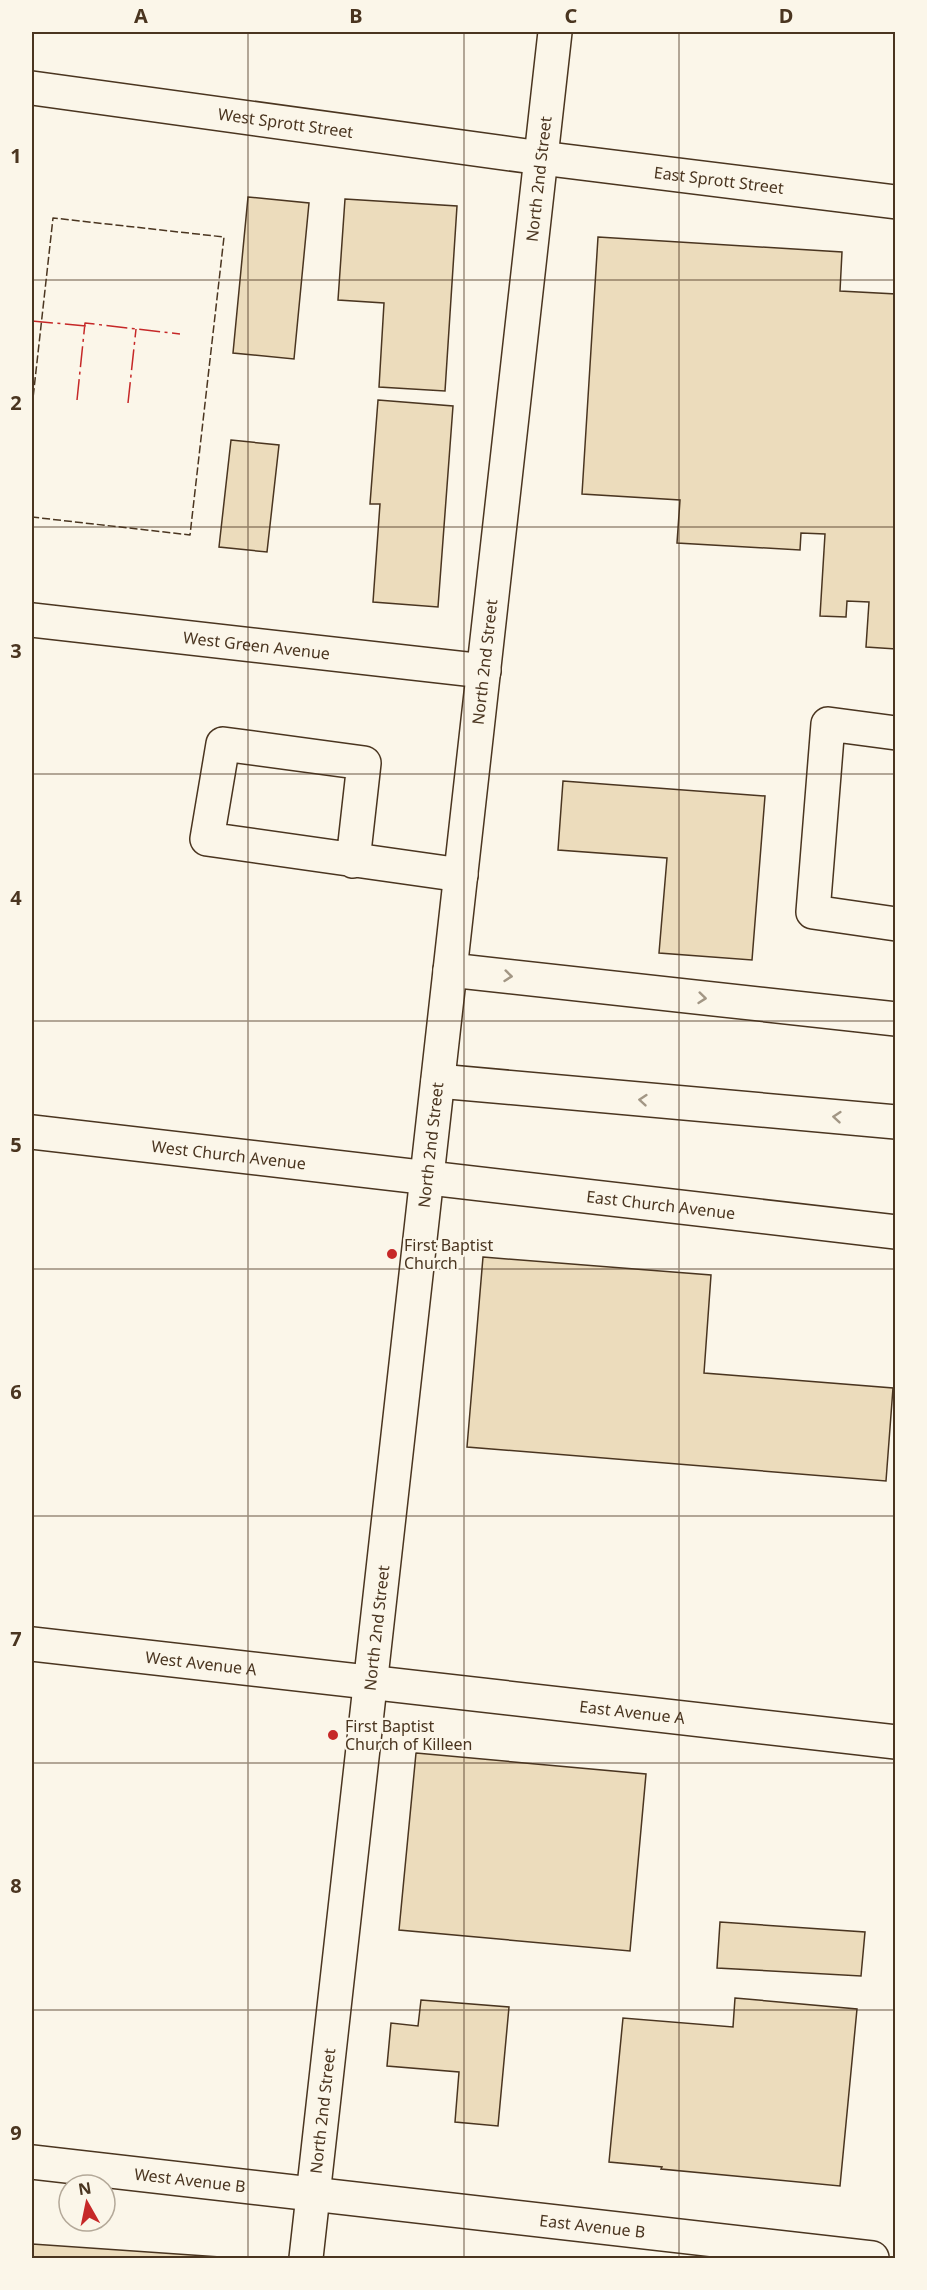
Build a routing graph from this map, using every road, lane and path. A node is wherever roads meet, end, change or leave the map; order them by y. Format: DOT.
graph roads {
  1 [pos="555,32"];
  2 [pos="32,88"];
  3 [pos="541,158"];
  4 [pos="896,202"];
  5 [pos="32,620"];
  6 [pos="484,671"];
  7 [pos="896,733"];
  8 [pos="353,861"];
  9 [pos="461,875"];
  10 [pos="896,924"];
  11 [pos="450,970"];
  12 [pos="896,1019"];
  13 [pos="438,1081"];
  14 [pos="896,1122"];
  15 [pos="32,1132"];
  16 [pos="427,1179"];
  17 [pos="896,1232"];
  18 [pos="32,1644"];
  19 [pos="370,1681"];
  20 [pos="896,1742"];
  21 [pos="32,2162"];
  22 [pos="313,2193"];
  23 [pos="306,2259"];
  24 [pos="872,2259"];
  1 -- 3 [label="street, North 2nd Street"];
  2 -- 3 [label="street, West Sprott Street"];
  3 -- 4 [label="street, East Sprott Street"];
  3 -- 6 [label="street, North 2nd Street"];
  5 -- 6 [label="street, West Green Avenue"];
  6 -- 9 [label="street, North 2nd Street"];
  7 -- 10 [label="street"];
  8 -- 8 [label="street"];
  8 -- 9 [label="street"];
  9 -- 11 [label="street, North 2nd Street"];
  11 -- 12 [label="street, one-way"];
  11 -- 13 [label="street, North 2nd Street"];
  14 -- 13 [label="street, one-way"];
  13 -- 16 [label="street, North 2nd Street"];
  15 -- 16 [label="street, West Church Avenue"];
  16 -- 17 [label="street, East Church Avenue"];
  16 -- 19 [label="street, North 2nd Street"];
  18 -- 19 [label="street, West Avenue A"];
  19 -- 20 [label="street, East Avenue A"];
  19 -- 22 [label="street, North 2nd Street"];
  21 -- 22 [label="street, West Avenue B"];
  22 -- 23 [label="street, North 2nd Street"];
  22 -- 24 [label="street, East Avenue B"];
}
